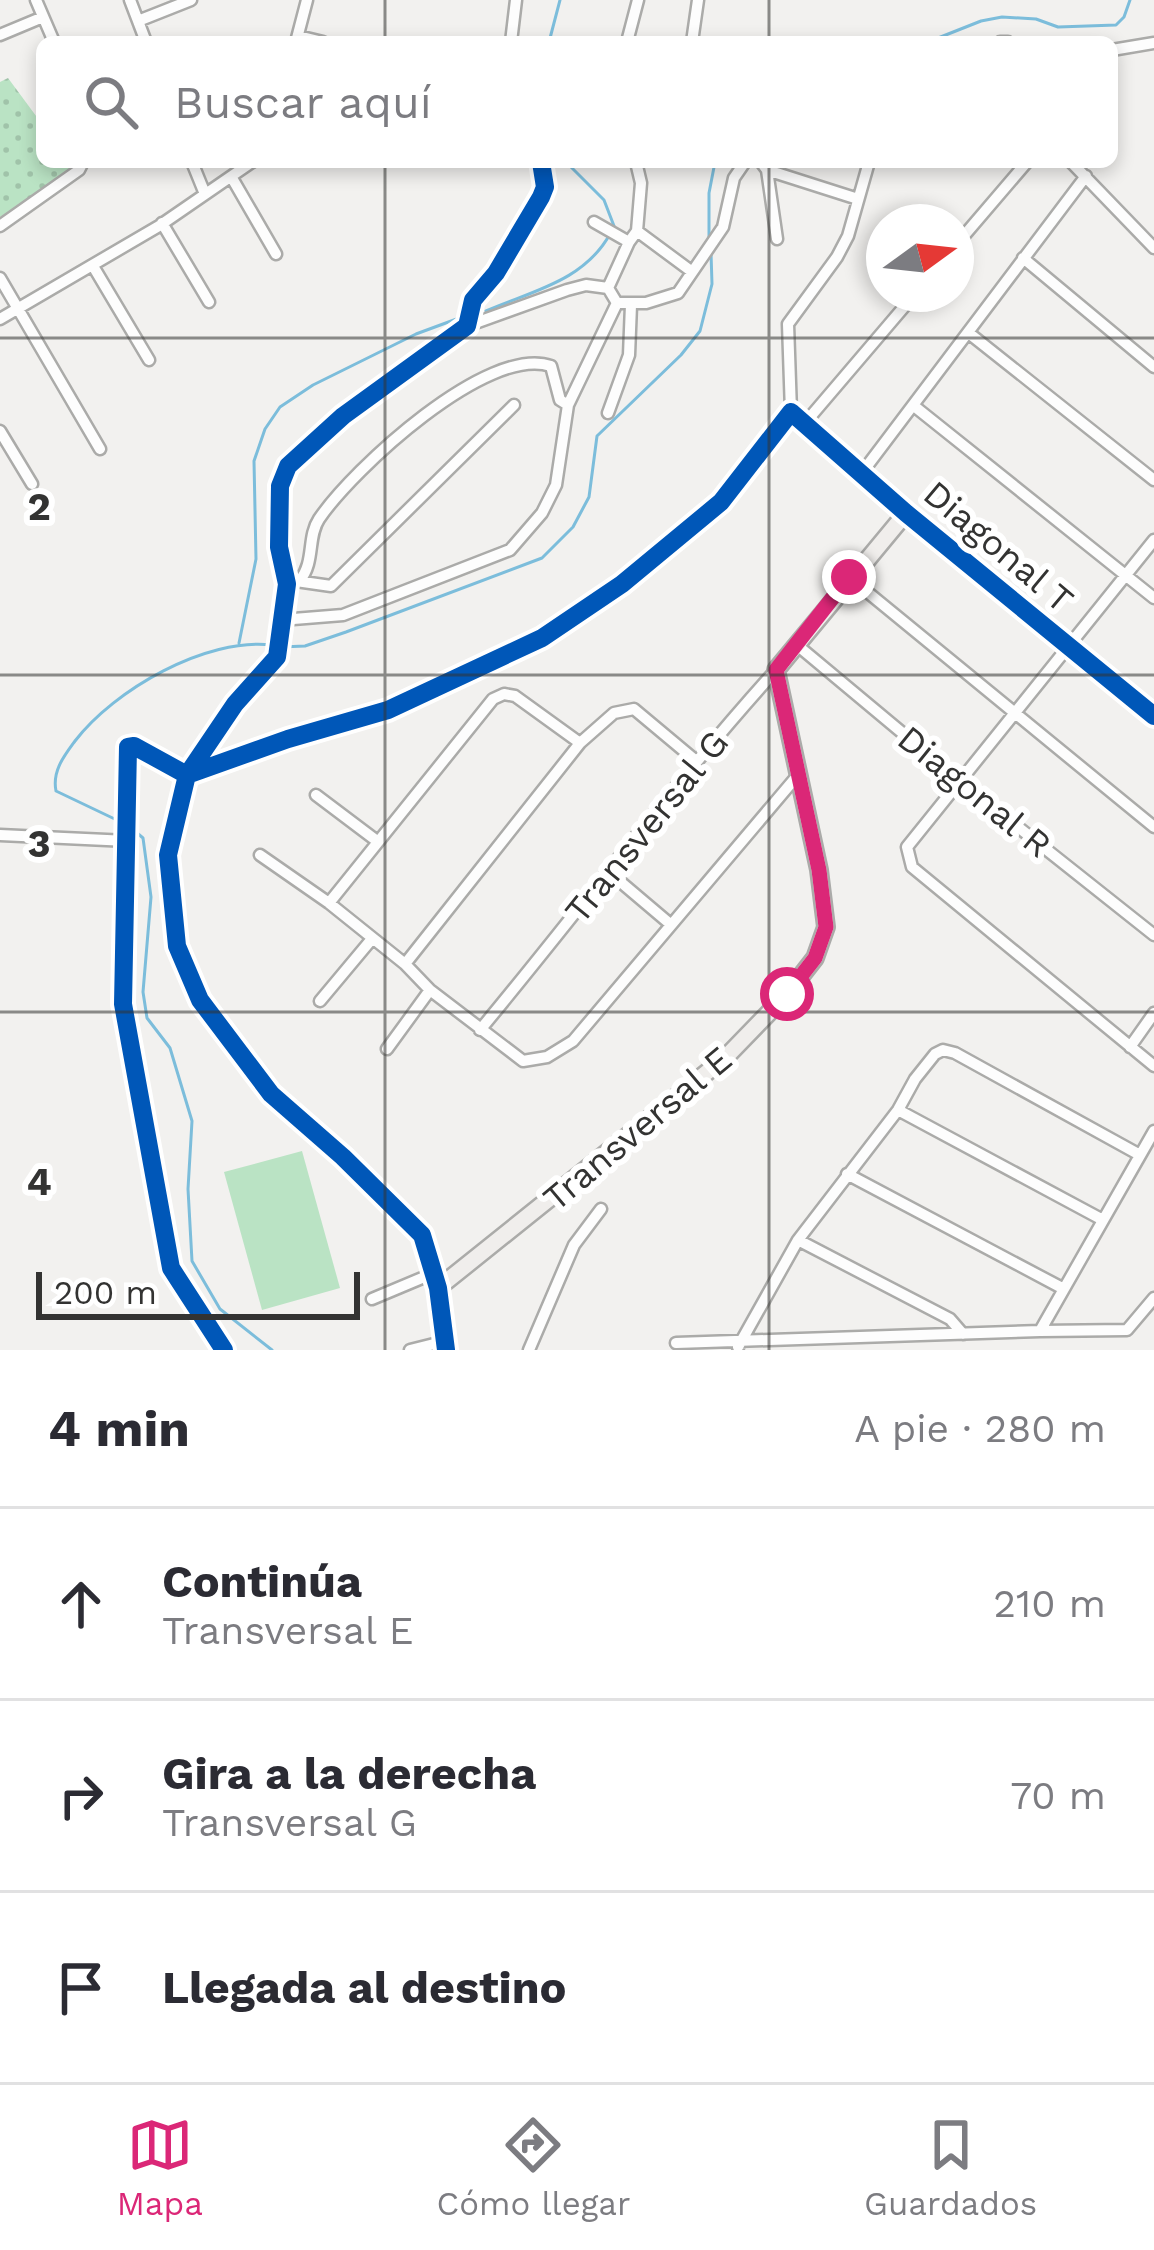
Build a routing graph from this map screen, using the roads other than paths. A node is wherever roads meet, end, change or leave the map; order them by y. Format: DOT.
graph roads {
  1 [pos="36,0"];
  2 [pos="130,0"];
  3 [pos="190,0"];
  4 [pos="307,0"];
  5 [pos="516,0"];
  6 [pos="638,0"];
  7 [pos="698,0"];
  8 [pos="43,17"];
  9 [pos="138,21"];
  10 [pos="0,35"];
  11 [pos="51,36"];
  12 [pos="144,36"];
  13 [pos="298,36"];
  14 [pos="512,36"];
  15 [pos="628,36"];
  16 [pos="693,36"];
  17 [pos="1154,43"];
  18 [pos="1118,49"];
  19 [pos="80,168"];
  20 [pos="194,168"];
  21 [pos="244,168"];
  22 [pos="543,168"];
  23 [pos="637,168"];
  24 [pos="741,168"];
  25 [pos="764,168"];
  26 [pos="770,168"];
  27 [pos="867,168"];
  28 [pos="1022,168"];
  29 [pos="1077,168"];
  30 [pos="1085,176"];
  31 [pos="232,178"];
  32 [pos="205,194"];
  33 [pos="858,199"];
  34 [pos="594,223"];
  35 [pos="162,224"];
  36 [pos="974,224"];
  37 [pos="0,226"];
  38 [pos="633,237"];
  39 [pos="777,239"];
  40 [pos="1154,248"];
  41 [pos="276,254"];
  42 [pos="1023,258"];
  43 [pos="93,266"];
  44 [pos="691,272"];
  45 [pos="0,278"];
  46 [pos="608,289"];
  47 [pos="209,302"];
  48 [pos="616,303"];
  49 [pos="631,305"];
  50 [pos="18,308"];
  51 [pos="900,312"];
  52 [pos="0,319"];
  53 [pos="467,326"];
  54 [pos="970,334"];
  55 [pos="148,360"];
  56 [pos="1154,367"];
  57 [pos="514,405"];
  58 [pos="568,405"];
  59 [pos="914,406"];
  60 [pos="791,412"];
  61 [pos="608,413"];
  62 [pos="805,423"];
  63 [pos="0,431"];
  64 [pos="100,449"];
  65 [pos="861,474"];
  66 [pos="1154,480"];
  67 [pos="32,484"];
  68 [pos="906,513"];
  69 [pos="1154,540"];
  70 [pos="1127,576"];
  71 [pos="849,577"];
  72 [pos="294,582"];
  73 [pos="1154,598"];
  74 [pos="281,620"];
  75 [pos="797,645"];
  76 [pos="1070,648"];
  77 [pos="776,670"];
  78 [pos="1016,713"];
  79 [pos="1154,716"];
  80 [pos="580,742"];
  81 [pos="695,760"];
  82 [pos="187,775"];
  83 [pos="798,775"];
  84 [pos="960,781"];
  85 [pos="316,795"];
  86 [pos="1154,827"];
  87 [pos="128,835"];
  88 [pos="0,836"];
  89 [pos="377,841"];
  90 [pos="260,855"];
  91 [pos="610,874"];
  92 [pos="328,903"];
  93 [pos="669,923"];
  94 [pos="1154,934"];
  95 [pos="371,940"];
  96 [pos="405,964"];
  97 [pos="430,990"];
  98 [pos="320,1001"];
  99 [pos="1154,1013"];
  100 [pos="480,1030"];
  101 [pos="1130,1047"];
  102 [pos="388,1049"];
  103 [pos="1154,1066"];
  104 [pos="898,1110"];
  105 [pos="1154,1131"];
  106 [pos="1140,1155"];
  107 [pos="847,1174"];
  108 [pos="601,1209"];
  109 [pos="1103,1220"];
  110 [pos="798,1240"];
  111 [pos="436,1280"];
  112 [pos="1064,1288"];
  113 [pos="1154,1298"];
  114 [pos="372,1299"];
  115 [pos="1040,1331"];
  116 [pos="963,1334"];
  117 [pos="676,1343"];
  118 [pos="446,1345"];
  119 [pos="738,1347"];
  120 [pos="224,1350"];
  121 [pos="410,1350"];
  122 [pos="530,1350"];
  1 -- 8 [label="street"];
  2 -- 9 [label="street"];
  3 -- 9 [label="street"];
  4 -- 13 [label="street"];
  5 -- 14 [label="street"];
  6 -- 15 [label="street"];
  7 -- 16 [label="street"];
  8 -- 10 [label="street"];
  8 -- 11 [label="street"];
  9 -- 12 [label="street"];
  17 -- 18 [label="street"];
  19 -- 37 [label="street"];
  20 -- 32 [label="street"];
  21 -- 31 [label="street"];
  22 -- 53 [label="street"];
  23 -- 38 [label="street"];
  24 -- 44 [label="street"];
  25 -- 39 [label="street"];
  26 -- 33 [label="street"];
  27 -- 33 [label="street"];
  28 -- 36 [label="street"];
  29 -- 30 [label="street"];
  30 -- 40 [label="street"];
  30 -- 42 [label="street"];
  31 -- 32 [label="street"];
  31 -- 41 [label="street"];
  32 -- 35 [label="street"];
  33 -- 60 [label="street"];
  34 -- 38 [label="street"];
  35 -- 43 [label="street"];
  35 -- 47 [label="street"];
  38 -- 44 [label="street"];
  38 -- 46 [label="street"];
  42 -- 54 [label="street"];
  42 -- 56 [label="street"];
  43 -- 50 [label="street"];
  43 -- 55 [label="street"];
  44 -- 49 [label="street"];
  45 -- 50 [label="street"];
  46 -- 48 [label="street"];
  46 -- 53 [label="street"];
  48 -- 49 [label="street"];
  48 -- 58 [label="street"];
  49 -- 61 [label="street"];
  50 -- 52 [label="street"];
  50 -- 64 [label="street"];
  51 -- 62 [label="street"];
  53 -- 72 [label="street"];
  54 -- 59 [label="street"];
  54 -- 66 [label="street"];
  57 -- 72 [label="street"];
  58 -- 72 [label="street"];
  58 -- 74 [label="street"];
  59 -- 65 [label="street"];
  59 -- 70 [label="street"];
  60 -- 62 [label="street, Diagonal T"];
  60 -- 82 [label="street"];
  62 -- 65 [label="street, Diagonal T"];
  63 -- 67 [label="street"];
  65 -- 68 [label="street, Diagonal T"];
  68 -- 71 [label="street, Transversal G"];
  68 -- 76 [label="street, Diagonal T"];
  69 -- 70 [label="street"];
  70 -- 73 [label="street"];
  70 -- 76 [label="street"];
  71 -- 75 [label="street, Transversal G"];
  71 -- 78 [label="street"];
  72 -- 74 [label="street"];
  74 -- 82 [label="street"];
  75 -- 77 [label="street, Transversal G"];
  75 -- 84 [label="street, Diagonal R"];
  76 -- 78 [label="street"];
  76 -- 79 [label="street, Diagonal T"];
  77 -- 81 [label="street, Transversal G"];
  77 -- 83 [label="street, Transversal E"];
  78 -- 84 [label="street"];
  78 -- 86 [label="street"];
  80 -- 81 [label="street"];
  80 -- 89 [label="street"];
  80 -- 96 [label="street"];
  81 -- 91 [label="street, Transversal G"];
  82 -- 87 [label="street"];
  82 -- 111 [label="street"];
  83 -- 93 [label="street"];
  83 -- 111 [label="street, Transversal E"];
  84 -- 94 [label="street, Diagonal R"];
  84 -- 101 [label="street"];
  85 -- 89 [label="street"];
  87 -- 88 [label="street"];
  87 -- 120 [label="street"];
  89 -- 92 [label="street"];
  90 -- 92 [label="street"];
  91 -- 93 [label="street"];
  91 -- 100 [label="street, Transversal G"];
  92 -- 95 [label="street"];
  93 -- 100 [label="street"];
  95 -- 96 [label="street"];
  95 -- 98 [label="street"];
  96 -- 97 [label="street"];
  97 -- 100 [label="street"];
  97 -- 102 [label="street"];
  99 -- 101 [label="street"];
  101 -- 103 [label="street"];
  104 -- 106 [label="street"];
  104 -- 107 [label="street"];
  104 -- 109 [label="street"];
  105 -- 106 [label="street"];
  106 -- 109 [label="street"];
  107 -- 110 [label="street"];
  107 -- 112 [label="street"];
  108 -- 122 [label="street"];
  109 -- 112 [label="street"];
  110 -- 116 [label="street"];
  110 -- 119 [label="street"];
  111 -- 114 [label="street"];
  111 -- 118 [label="street"];
  112 -- 115 [label="street"];
  113 -- 115 [label="street"];
  115 -- 116 [label="street"];
  116 -- 119 [label="street"];
  117 -- 119 [label="street"];
  118 -- 121 [label="street"];
}
